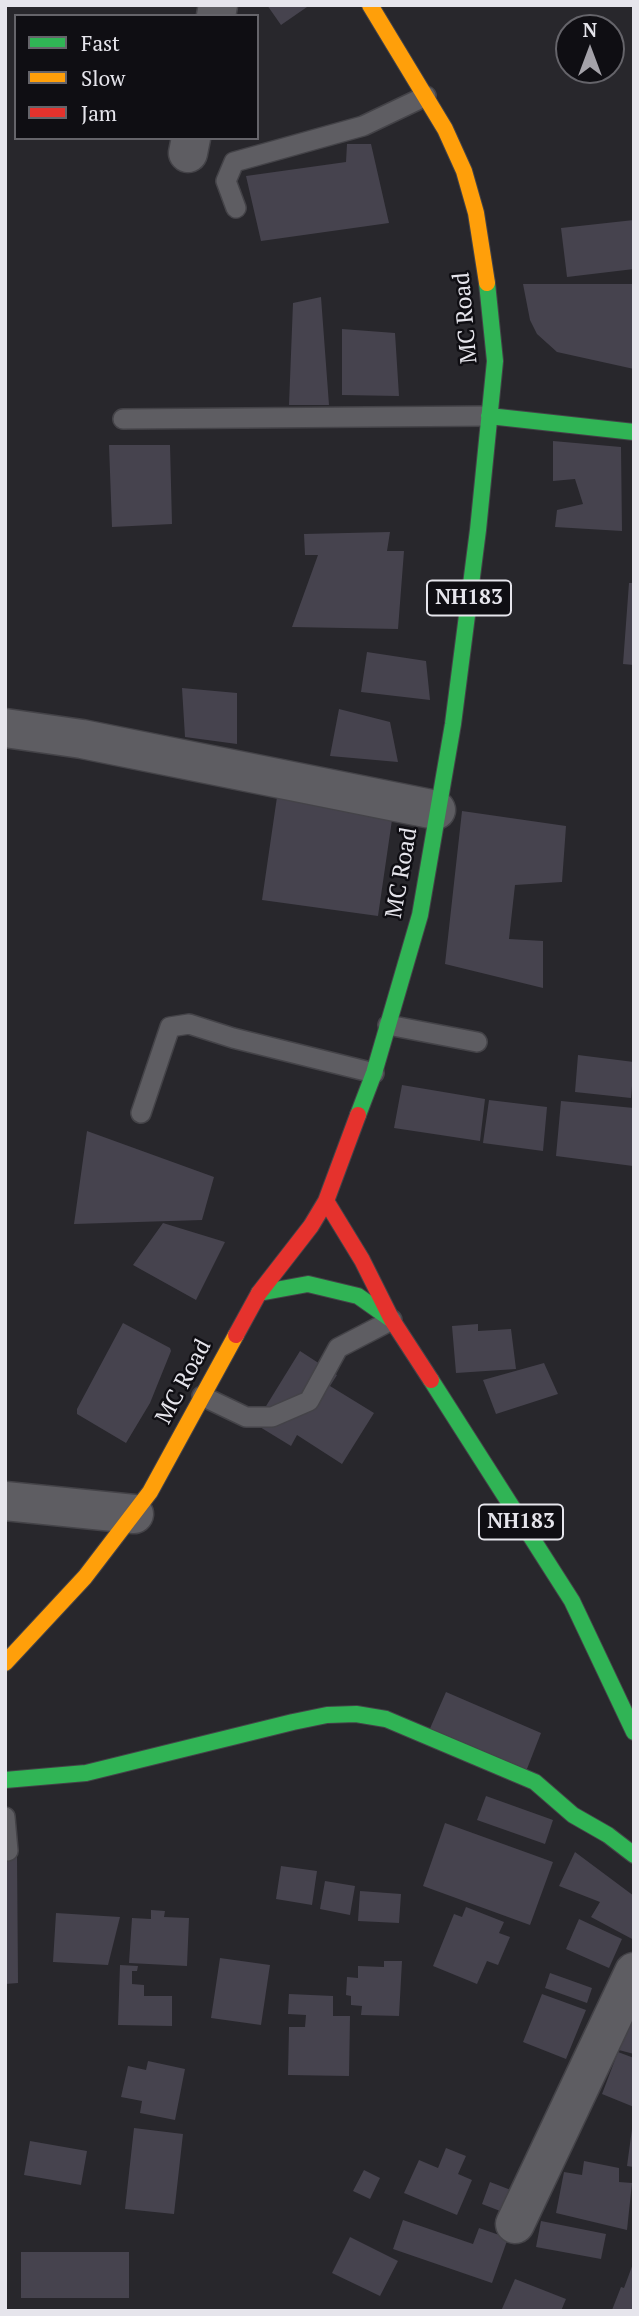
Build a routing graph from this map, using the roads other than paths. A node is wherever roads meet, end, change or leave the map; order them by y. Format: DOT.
graph roads {
  1 [pos="370,5"];
  2 [pos="426,96"];
  3 [pos="236,208"];
  4 [pos="489,416"];
  5 [pos="123,419"];
  6 [pos="634,432"];
  7 [pos="5,728"];
  8 [pos="436,810"];
  9 [pos="388,1025"];
  10 [pos="477,1042"];
  11 [pos="374,1073"];
  12 [pos="141,1113"];
  13 [pos="326,1201"];
  14 [pos="259,1293"];
  15 [pos="392,1320"];
  16 [pos="202,1396"];
  17 [pos="5,1501"];
  18 [pos="134,1514"];
  19 [pos="5,1663"];
  20 [pos="634,1732"];
  21 [pos="5,1780"];
  22 [pos="5,1817"];
  23 [pos="8,1851"];
  24 [pos="634,1855"];
  25 [pos="634,1972"];
  26 [pos="515,2224"];
  1 -- 2 [label="main road, MC Road / NH183"];
  2 -- 3 [label="lane"];
  2 -- 4 [label="main road, MC Road / NH183"];
  4 -- 5 [label="lane"];
  4 -- 6 [label="main road"];
  4 -- 8 [label="main road, MC Road / NH183"];
  7 -- 8 [label="street"];
  8 -- 9 [label="main road, MC Road / NH183"];
  9 -- 10 [label="lane"];
  9 -- 11 [label="main road, MC Road / NH183"];
  11 -- 12 [label="lane"];
  11 -- 13 [label="main road, MC Road / NH183"];
  13 -- 14 [label="main road, MC Road / NH183"];
  13 -- 15 [label="main road"];
  14 -- 15 [label="main road, NH183"];
  14 -- 16 [label="main road, MC Road / NH183"];
  15 -- 16 [label="lane"];
  15 -- 20 [label="main road, NH183"];
  16 -- 18 [label="main road, MC Road / NH183"];
  17 -- 18 [label="street"];
  18 -- 19 [label="main road, MC Road / NH183"];
  21 -- 24 [label="main road"];
  22 -- 23 [label="lane"];
  25 -- 26 [label="street"];
}
